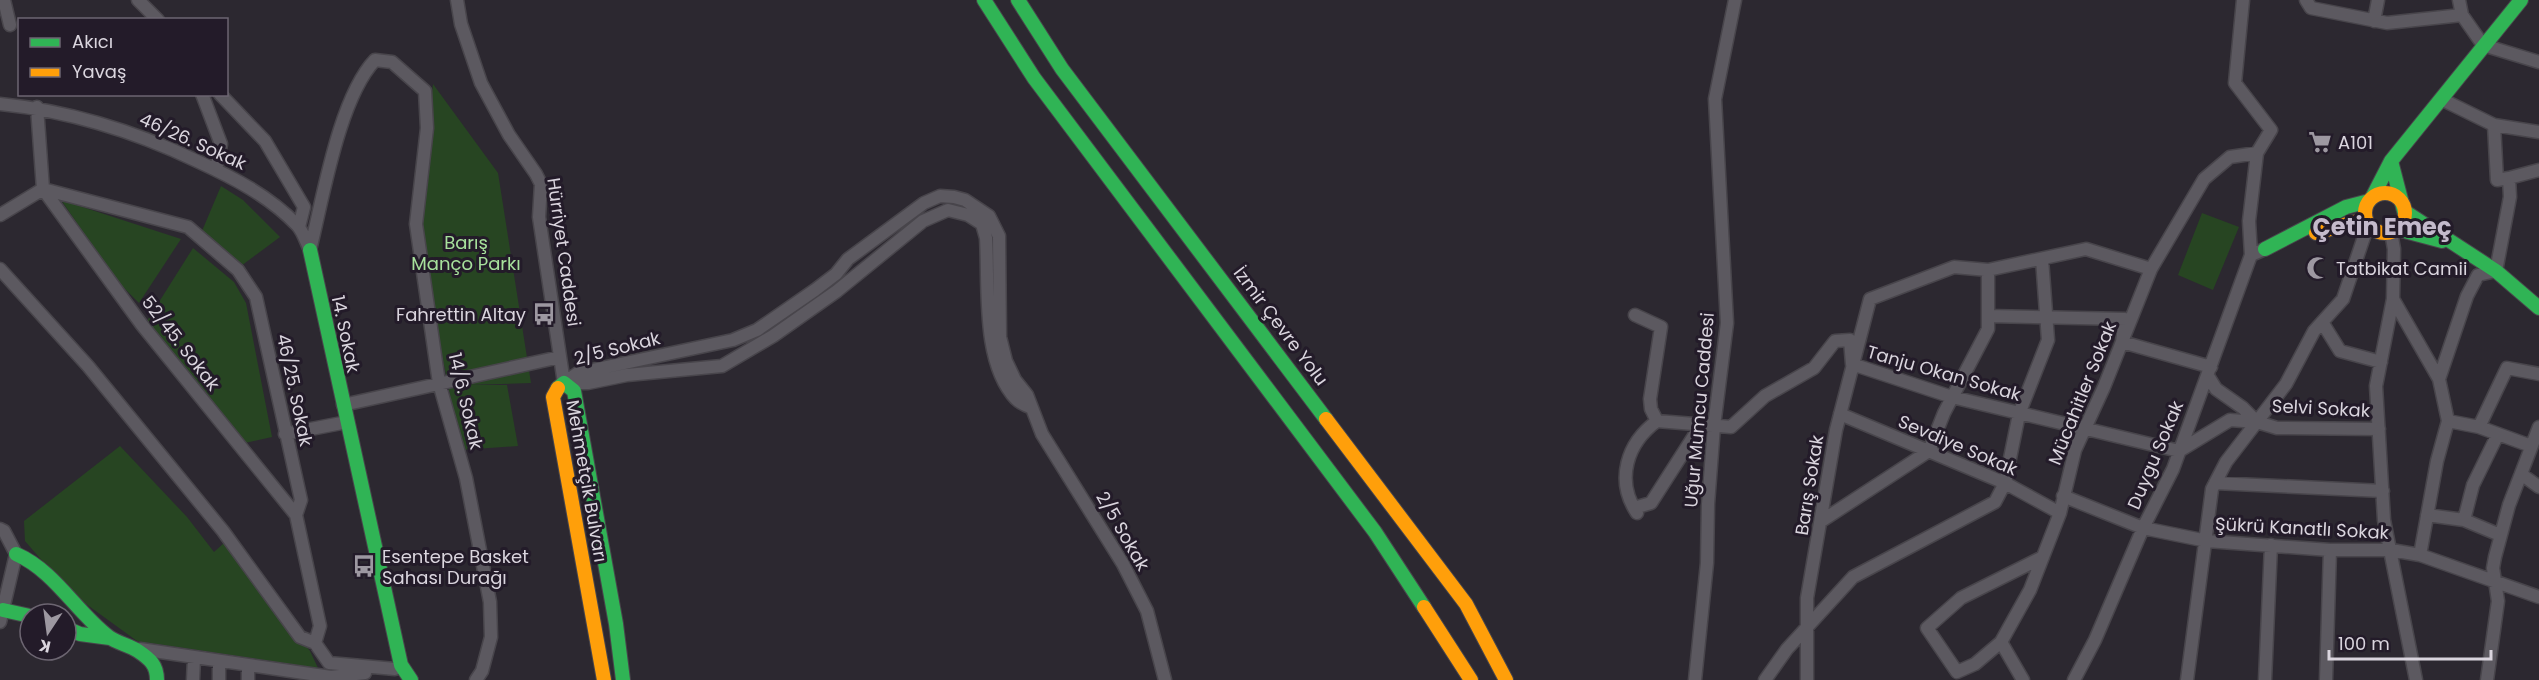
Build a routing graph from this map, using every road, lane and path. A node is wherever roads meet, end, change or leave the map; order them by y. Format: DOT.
graph roads {
  1 [pos="4,0"];
  2 [pos="138,0"];
  3 [pos="457,0"];
  4 [pos="984,0"];
  5 [pos="1018,0"];
  6 [pos="1735,0"];
  7 [pos="2243,0"];
  8 [pos="2306,0"];
  9 [pos="2378,0"];
  10 [pos="2459,0"];
  11 [pos="2521,0"];
  12 [pos="2462,15"];
  13 [pos="156,18"];
  14 [pos="2374,21"];
  15 [pos="10,25"];
  16 [pos="2483,45"];
  17 [pos="2539,62"];
  18 [pos="425,90"];
  19 [pos="203,96"];
  20 [pos="222,96"];
  21 [pos="2443,100"];
  22 [pos="0,104"];
  23 [pos="37,107"];
  24 [pos="2494,125"];
  25 [pos="2539,132"];
  26 [pos="2257,153"];
  27 [pos="2391,161"];
  28 [pos="216,170"];
  29 [pos="2539,170"];
  30 [pos="2509,178"];
  31 [pos="43,189"];
  32 [pos="2371,199"];
  33 [pos="2404,211"];
  34 [pos="0,215"];
  35 [pos="2367,222"];
  36 [pos="299,227"];
  37 [pos="2394,230"];
  38 [pos="2461,246"];
  39 [pos="2265,249"];
  40 [pos="310,250"];
  41 [pos="2251,255"];
  42 [pos="2042,260"];
  43 [pos="0,269"];
  44 [pos="2151,269"];
  45 [pos="1988,270"];
  46 [pos="2496,271"];
  47 [pos="2393,299"];
  48 [pos="2539,308"];
  49 [pos="1635,315"];
  50 [pos="1988,316"];
  51 [pos="2046,317"];
  52 [pos="2322,322"];
  53 [pos="2122,342"];
  54 [pos="560,357"];
  55 [pos="2381,362"];
  56 [pos="1852,364"];
  57 [pos="2210,372"];
  58 [pos="2539,374"];
  59 [pos="2439,379"];
  60 [pos="439,383"];
  61 [pos="564,383"];
  62 [pos="1953,397"];
  63 [pos="343,405"];
  64 [pos="1032,408"];
  65 [pos="1840,414"];
  66 [pos="2019,414"];
  67 [pos="1657,421"];
  68 [pos="2448,421"];
  69 [pos="347,422"];
  70 [pos="2257,422"];
  71 [pos="1701,425"];
  72 [pos="1714,426"];
  73 [pos="2480,427"];
  74 [pos="2539,427"];
  75 [pos="2085,428"];
  76 [pos="2379,429"];
  77 [pos="285,434"];
  78 [pos="2498,434"];
  79 [pos="2531,446"];
  80 [pos="1929,451"];
  81 [pos="2179,451"];
  82 [pos="2521,474"];
  83 [pos="2005,483"];
  84 [pos="2215,483"];
  85 [pos="2539,487"];
  86 [pos="2383,491"];
  87 [pos="2063,496"];
  88 [pos="2060,513"];
  89 [pos="296,515"];
  90 [pos="2427,515"];
  91 [pos="1823,520"];
  92 [pos="2464,520"];
  93 [pos="2143,528"];
  94 [pos="0,529"];
  95 [pos="2500,535"];
  96 [pos="2207,542"];
  97 [pos="2271,545"];
  98 [pos="2330,550"];
  99 [pos="2391,550"];
  100 [pos="16,554"];
  101 [pos="2420,555"];
  102 [pos="2043,557"];
  103 [pos="2495,580"];
  104 [pos="2539,597"];
  105 [pos="1466,604"];
  106 [pos="1429,615"];
  107 [pos="2,616"];
  108 [pos="18,616"];
  109 [pos="1809,626"];
  110 [pos="78,633"];
  111 [pos="110,638"];
  112 [pos="2001,642"];
  113 [pos="315,643"];
  114 [pos="134,648"];
  115 [pos="194,658"];
  116 [pos="219,662"];
  117 [pos="248,666"];
  118 [pos="398,672"];
  119 [pos="274,674"];
  120 [pos="300,676"];
  121 [pos="1952,676"];
  122 [pos="157,680"];
  123 [pos="193,680"];
  124 [pos="219,680"];
  125 [pos="248,680"];
  126 [pos="411,680"];
  127 [pos="476,680"];
  128 [pos="604,680"];
  129 [pos="623,680"];
  130 [pos="1166,680"];
  131 [pos="1456,680"];
  132 [pos="1471,680"];
  133 [pos="1506,680"];
  134 [pos="1515,680"];
  135 [pos="1695,680"];
  136 [pos="1765,680"];
  137 [pos="1807,680"];
  138 [pos="2023,680"];
  139 [pos="2074,680"];
  140 [pos="2187,680"];
  141 [pos="2265,680"];
  142 [pos="2326,680"];
  143 [pos="2416,680"];
  144 [pos="2487,680"];
  1 -- 15 [label="street"];
  2 -- 13 [label="street"];
  3 -- 54 [label="street, Hürriyet Caddesi"];
  4 -- 106 [label="main road"];
  5 -- 105 [label="main road, İzmir Çevre Yolu"];
  6 -- 72 [label="street, Uğur Mumcu Caddesi"];
  7 -- 26 [label="street"];
  8 -- 14 [label="street"];
  9 -- 14 [label="street"];
  10 -- 12 [label="street"];
  11 -- 16 [label="main road"];
  12 -- 14 [label="street"];
  12 -- 16 [label="street"];
  16 -- 17 [label="street"];
  16 -- 21 [label="main road"];
  18 -- 40 [label="street, 14. Sokak"];
  18 -- 60 [label="street, 14/6. Sokak"];
  19 -- 28 [label="street"];
  20 -- 36 [label="street"];
  21 -- 24 [label="street"];
  21 -- 27 [label="main road"];
  22 -- 23 [label="street, 46/26. Sokak"];
  23 -- 28 [label="street, 46/26. Sokak"];
  23 -- 31 [label="street"];
  24 -- 25 [label="street"];
  24 -- 30 [label="street"];
  26 -- 41 [label="street"];
  26 -- 44 [label="street, Mücahitler Sokak"];
  27 -- 32 [label="main road"];
  27 -- 33 [label="main road"];
  28 -- 36 [label="street, 46/26. Sokak"];
  29 -- 30 [label="street"];
  30 -- 46 [label="street"];
  31 -- 34 [label="street"];
  31 -- 77 [label="street, 46/25. Sokak"];
  31 -- 89 [label="street, 52/45. Sokak"];
  32 -- 33 [label="main road"];
  32 -- 35 [label="main road"];
  32 -- 39 [label="main road"];
  33 -- 37 [label="main road"];
  33 -- 38 [label="main road"];
  35 -- 37 [label="main road"];
  35 -- 39 [label="main road"];
  35 -- 52 [label="street"];
  36 -- 40 [label="street, 46/26. Sokak"];
  37 -- 38 [label="main road"];
  37 -- 47 [label="street"];
  38 -- 46 [label="main road"];
  39 -- 41 [label="street"];
  40 -- 63 [label="main road, 14. Sokak"];
  41 -- 57 [label="street, Duygu Sokak"];
  42 -- 44 [label="street"];
  42 -- 45 [label="street"];
  42 -- 51 [label="street"];
  43 -- 113 [label="street"];
  44 -- 53 [label="street, Mücahitler Sokak"];
  45 -- 50 [label="street"];
  45 -- 56 [label="street, Barış Sokak"];
  46 -- 48 [label="main road"];
  46 -- 59 [label="street"];
  47 -- 55 [label="street"];
  47 -- 59 [label="street"];
  49 -- 67 [label="street"];
  50 -- 51 [label="street"];
  50 -- 62 [label="street"];
  51 -- 53 [label="street"];
  51 -- 66 [label="street"];
  52 -- 55 [label="street"];
  52 -- 70 [label="street"];
  53 -- 57 [label="street"];
  53 -- 75 [label="street, Mücahitler Sokak"];
  54 -- 60 [label="street"];
  54 -- 61 [label="street, Hürriyet Caddesi"];
  55 -- 76 [label="street"];
  56 -- 62 [label="street, Tanju Okan Sokak"];
  56 -- 65 [label="street, Barış Sokak"];
  56 -- 72 [label="street, Tanju Okan Sokak"];
  57 -- 70 [label="street, Selvi Sokak"];
  57 -- 81 [label="street, Duygu Sokak"];
  58 -- 73 [label="street"];
  59 -- 68 [label="street"];
  60 -- 63 [label="street"];
  60 -- 127 [label="street, 14/6. Sokak"];
  61 -- 64 [label="street, 2/5 Sokak"];
  61 -- 64 [label="street, 2/5 Sokak"];
  61 -- 128 [label="main road, Mehmetçik Bulvarı"];
  61 -- 129 [label="main road, Mehmetçik Bulvarı"];
  62 -- 66 [label="street, Tanju Okan Sokak"];
  62 -- 80 [label="street"];
  63 -- 69 [label="main road, 14. Sokak"];
  64 -- 130 [label="street, 2/5 Sokak"];
  65 -- 80 [label="street, Sevdiye Sokak"];
  65 -- 91 [label="street, Barış Sokak"];
  66 -- 75 [label="street, Tanju Okan Sokak"];
  66 -- 83 [label="street"];
  67 -- 71 [label="street"];
  67 -- 71 [label="street"];
  68 -- 73 [label="street"];
  68 -- 90 [label="street"];
  69 -- 77 [label="street"];
  69 -- 118 [label="main road, 14. Sokak"];
  70 -- 76 [label="street, Selvi Sokak"];
  70 -- 81 [label="street"];
  70 -- 84 [label="street"];
  71 -- 72 [label="street"];
  72 -- 135 [label="street, Uğur Mumcu Caddesi"];
  73 -- 78 [label="street"];
  74 -- 79 [label="street"];
  75 -- 81 [label="street, Tanju Okan Sokak"];
  75 -- 87 [label="street, Mücahitler Sokak"];
  76 -- 86 [label="street"];
  77 -- 89 [label="street, 46/25. Sokak"];
  78 -- 79 [label="street"];
  78 -- 92 [label="street"];
  79 -- 82 [label="street"];
  80 -- 83 [label="street, Sevdiye Sokak"];
  80 -- 91 [label="street"];
  81 -- 93 [label="street, Duygu Sokak"];
  82 -- 85 [label="street"];
  82 -- 95 [label="street"];
  83 -- 88 [label="street, Sevdiye Sokak"];
  83 -- 109 [label="street"];
  84 -- 86 [label="street"];
  84 -- 96 [label="street"];
  86 -- 99 [label="street"];
  87 -- 88 [label="street, Mücahitler Sokak"];
  87 -- 93 [label="street, Şükrü Kanatlı Sokak"];
  88 -- 102 [label="street, Mücahitler Sokak"];
  89 -- 113 [label="street, 46/25. Sokak"];
  90 -- 92 [label="street"];
  90 -- 101 [label="street"];
  91 -- 109 [label="street, Barış Sokak"];
  92 -- 95 [label="street"];
  93 -- 96 [label="street, Şükrü Kanatlı Sokak"];
  93 -- 139 [label="street, Duygu Sokak"];
  94 -- 100 [label="street"];
  95 -- 103 [label="street"];
  96 -- 97 [label="street, Şükrü Kanatlı Sokak"];
  96 -- 140 [label="street"];
  97 -- 98 [label="street, Şükrü Kanatlı Sokak"];
  97 -- 141 [label="street"];
  98 -- 99 [label="street, Şükrü Kanatlı Sokak"];
  98 -- 142 [label="street"];
  99 -- 101 [label="street, Şükrü Kanatlı Sokak"];
  99 -- 143 [label="street"];
  100 -- 107 [label="street"];
  100 -- 111 [label="main road"];
  101 -- 103 [label="street, Şükrü Kanatlı Sokak"];
  102 -- 112 [label="street, Mücahitler Sokak"];
  102 -- 121 [label="street"];
  103 -- 104 [label="street, Şükrü Kanatlı Sokak"];
  103 -- 144 [label="street"];
  105 -- 133 [label="main road, İzmir Çevre Yolu"];
  105 -- 134 [label="main road"];
  106 -- 131 [label="main road"];
  106 -- 132 [label="main road"];
  107 -- 108 [label="main road"];
  109 -- 136 [label="street"];
  109 -- 137 [label="street, Barış Sokak"];
  110 -- 111 [label="main road"];
  111 -- 114 [label="main road"];
  112 -- 121 [label="street"];
  112 -- 138 [label="street"];
  113 -- 118 [label="street"];
  114 -- 115 [label="street"];
  114 -- 122 [label="main road"];
  115 -- 116 [label="street"];
  115 -- 123 [label="street"];
  116 -- 117 [label="street"];
  116 -- 124 [label="street"];
  117 -- 119 [label="street"];
  117 -- 125 [label="street"];
  118 -- 120 [label="street"];
  118 -- 126 [label="main road"];
  119 -- 120 [label="street"];
}
